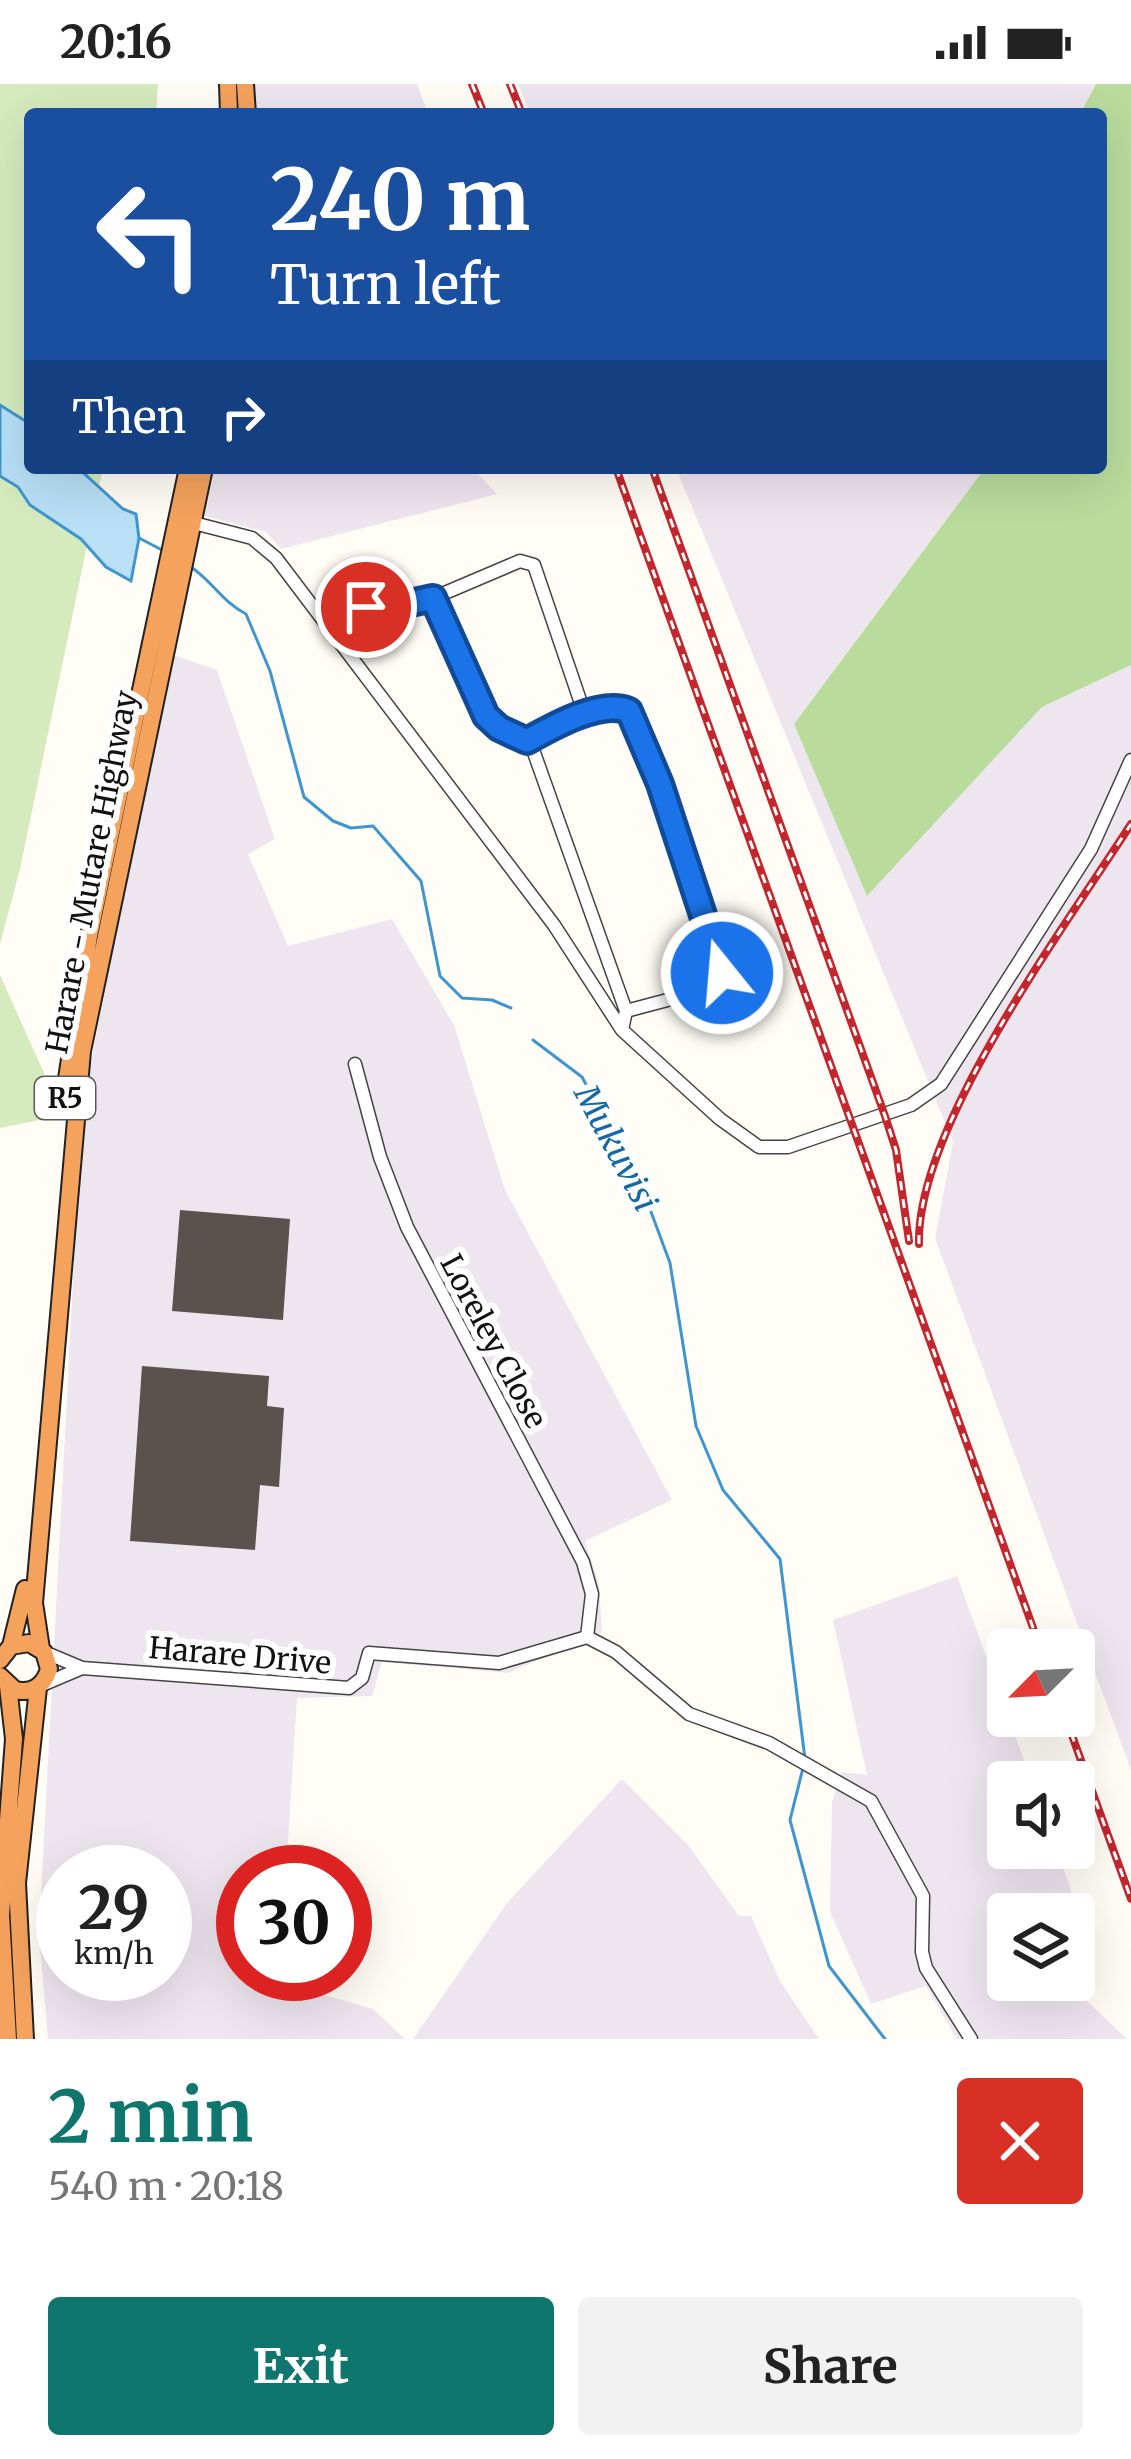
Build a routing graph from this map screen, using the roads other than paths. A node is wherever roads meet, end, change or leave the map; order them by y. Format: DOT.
graph roads {
  1 [pos="188,474"];
  2 [pos="202,474"];
  3 [pos="185,520"];
  4 [pos="175,558"];
  5 [pos="433,598"];
  6 [pos="321,617"];
  7 [pos="585,715"];
  8 [pos="527,741"];
  9 [pos="1131,760"];
  10 [pos="626,1012"];
  11 [pos="622,1030"];
  12 [pos="355,1064"];
  13 [pos="587,1636"];
  14 [pos="42,1651"];
  15 [pos="5,1653"];
  16 [pos="82,1668"];
  17 [pos="4,1681"];
  18 [pos="40,1686"];
  19 [pos="8,2039"];
  20 [pos="25,2039"];
  21 [pos="971,2039"];
  1 -- 3 [label="highway, Harare - Mutare Highway / R5"];
  2 -- 3 [label="highway, Harare - Mutare Highway / R5"];
  3 -- 4 [label="highway, Harare - Mutare Highway / R5"];
  3 -- 6 [label="street"];
  4 -- 14 [label="highway, Harare - Mutare Highway / R5"];
  4 -- 15 [label="highway, Harare - Mutare Highway / R5"];
  5 -- 6 [label="street"];
  5 -- 7 [label="street"];
  5 -- 8 [label="street"];
  6 -- 11 [label="street"];
  7 -- 8 [label="street"];
  7 -- 10 [label="street"];
  8 -- 10 [label="street"];
  9 -- 11 [label="street"];
  10 -- 11 [label="street"];
  12 -- 13 [label="street, Loreley Close"];
  13 -- 16 [label="street, Harare Drive"];
  13 -- 21 [label="street"];
  14 -- 15 [label="highway, R5"];
  14 -- 16 [label="street, Harare Drive"];
  14 -- 18 [label="highway, R5"];
  16 -- 18 [label="street, Harare Drive"];
  17 -- 18 [label="highway"];
  17 -- 19 [label="highway"];
  18 -- 20 [label="highway, R5"];
}
